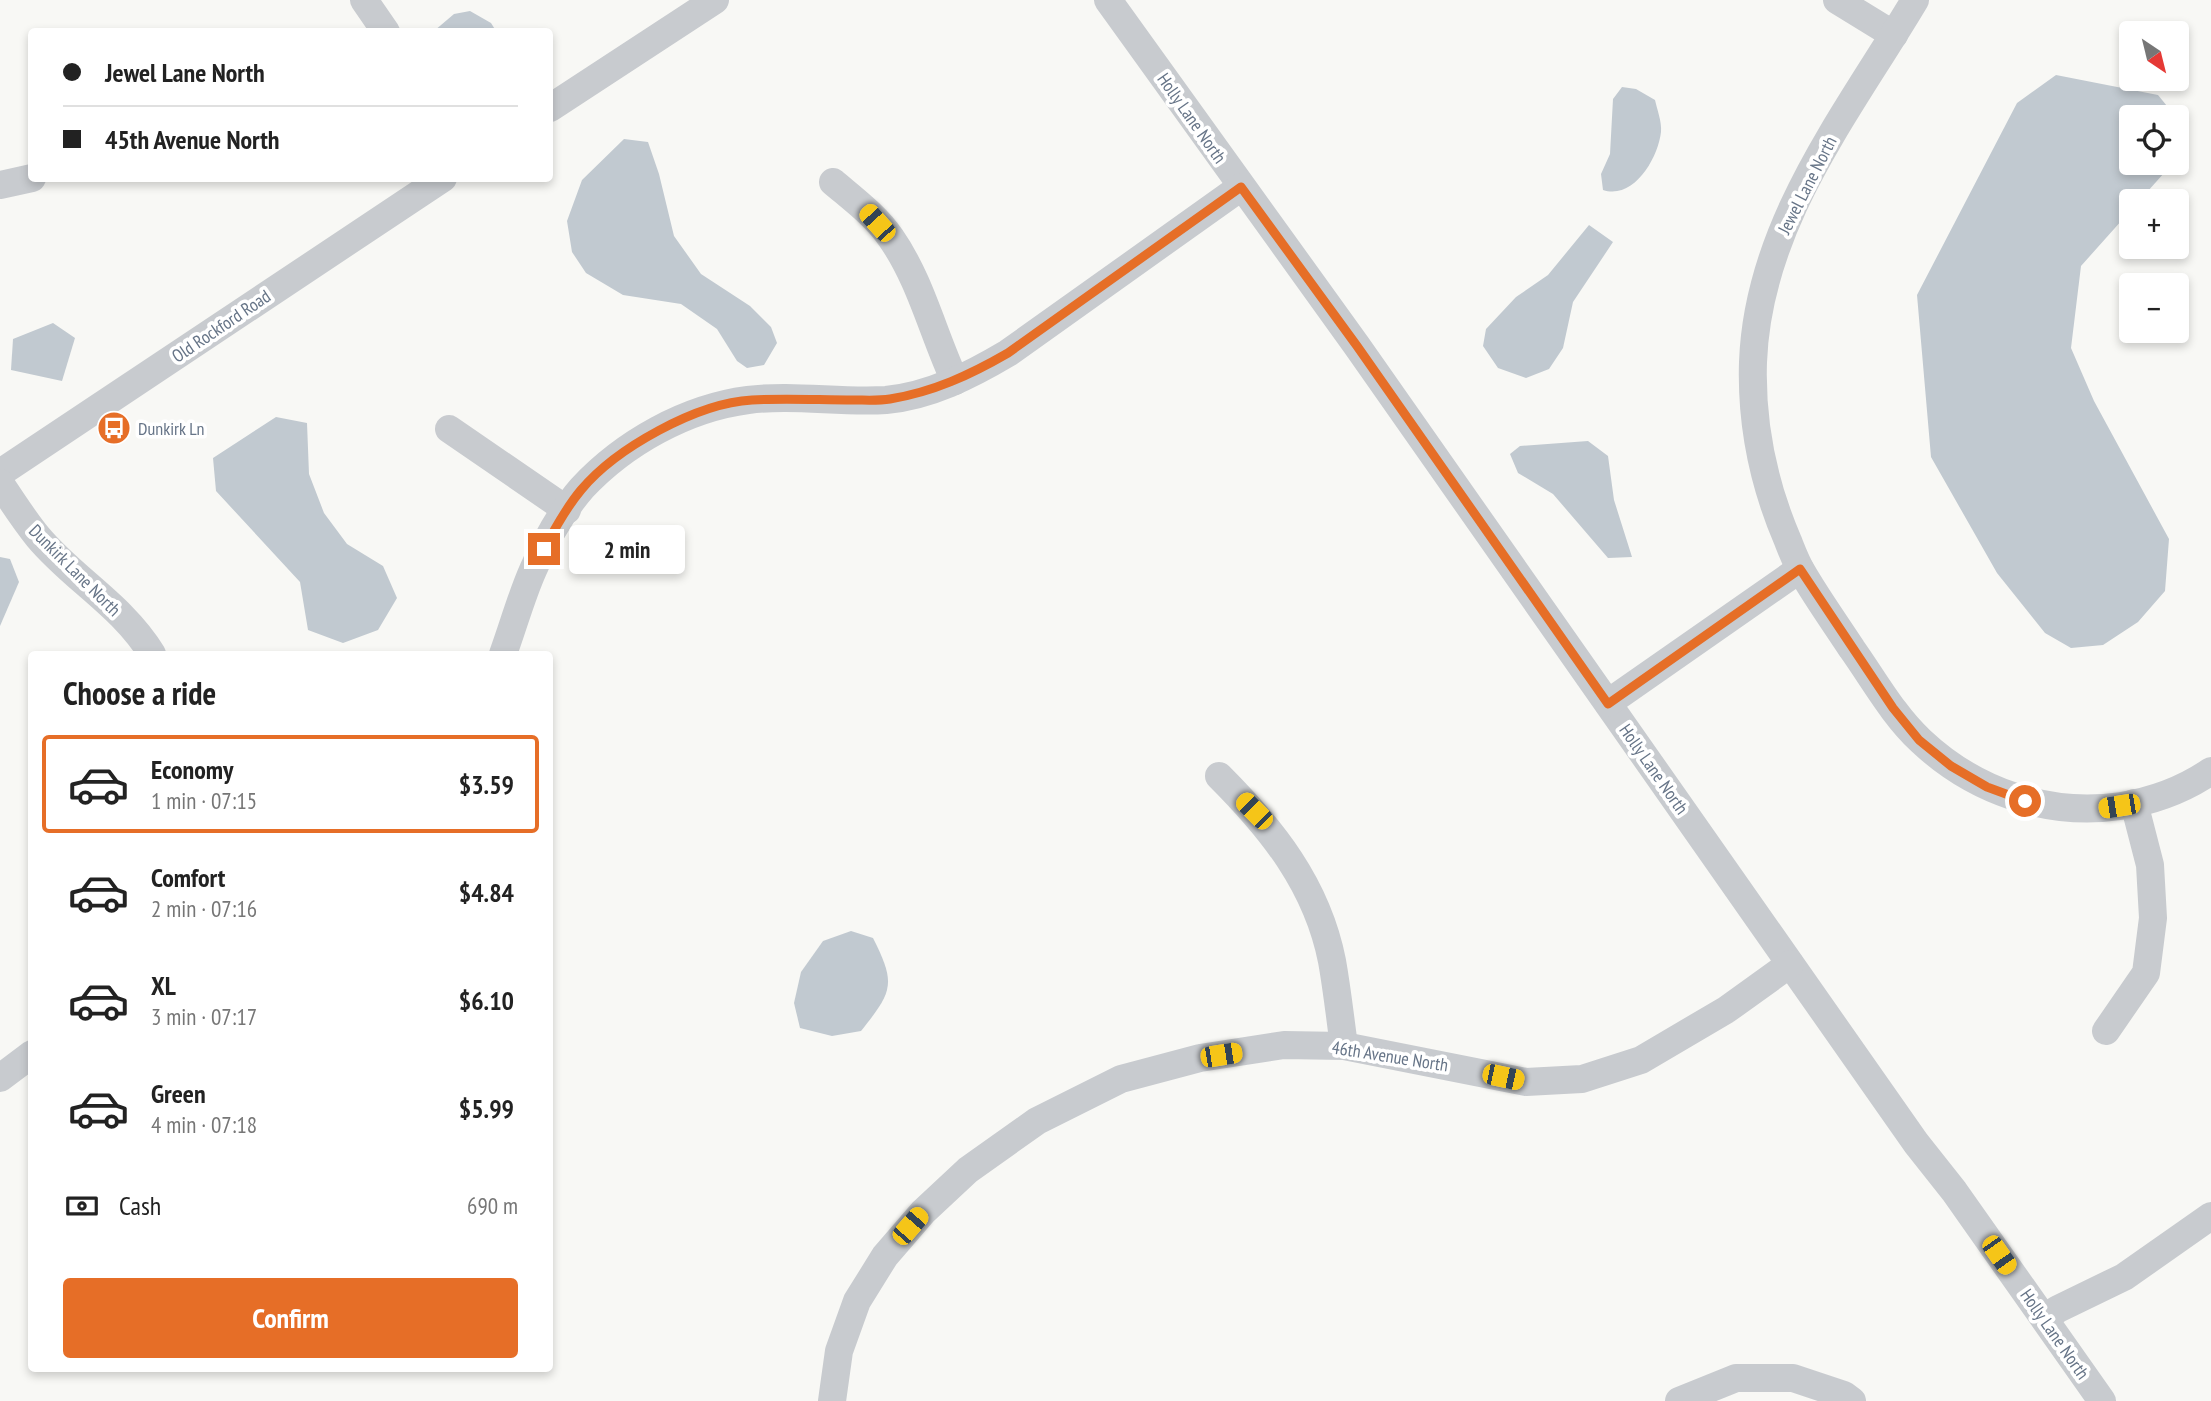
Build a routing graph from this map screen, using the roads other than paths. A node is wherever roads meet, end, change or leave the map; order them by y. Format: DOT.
graph roads {
  1 [pos="364,0"];
  2 [pos="715,0"];
  3 [pos="1108,0"];
  4 [pos="1837,0"];
  5 [pos="1915,0"];
  6 [pos="383,28"];
  7 [pos="1894,35"];
  8 [pos="553,106"];
  9 [pos="28,179"];
  10 [pos="437,182"];
  11 [pos="833,182"];
  12 [pos="0,185"];
  13 [pos="1241,187"];
  14 [pos="955,381"];
  15 [pos="449,429"];
  16 [pos="0,472"];
  17 [pos="0,483"];
  18 [pos="567,510"];
  19 [pos="1800,569"];
  20 [pos="150,651"];
  21 [pos="504,651"];
  22 [pos="1608,704"];
  23 [pos="2211,771"];
  24 [pos="1219,776"];
  25 [pos="2134,803"];
  26 [pos="1790,964"];
  27 [pos="2106,1031"];
  28 [pos="1344,1046"];
  29 [pos="28,1057"];
  30 [pos="0,1078"];
  31 [pos="2211,1216"];
  32 [pos="2044,1318"];
  33 [pos="832,1401"];
  34 [pos="1679,1401"];
  35 [pos="1852,1401"];
  36 [pos="2102,1401"];
  1 -- 6 [label="street"];
  2 -- 8 [label="street"];
  3 -- 13 [label="street, Holly Lane North"];
  4 -- 7 [label="street"];
  5 -- 7 [label="street, Jewel Lane North"];
  7 -- 19 [label="street, Jewel Lane North"];
  9 -- 12 [label="street"];
  10 -- 16 [label="street, Old Rockford Road"];
  11 -- 14 [label="street"];
  13 -- 14 [label="street"];
  13 -- 22 [label="street, Holly Lane North"];
  14 -- 18 [label="street"];
  15 -- 18 [label="street"];
  17 -- 20 [label="street, Dunkirk Lane North"];
  18 -- 21 [label="street"];
  19 -- 22 [label="street"];
  19 -- 25 [label="street, Jewel Lane North"];
  22 -- 26 [label="street, Holly Lane North"];
  23 -- 25 [label="street"];
  24 -- 28 [label="street"];
  25 -- 27 [label="street"];
  26 -- 28 [label="street, 46th Avenue North"];
  26 -- 32 [label="street, Holly Lane North"];
  28 -- 33 [label="street, 46th Avenue North"];
  29 -- 30 [label="street"];
  31 -- 32 [label="street"];
  32 -- 36 [label="street, Holly Lane North"];
  34 -- 35 [label="street"];
}
